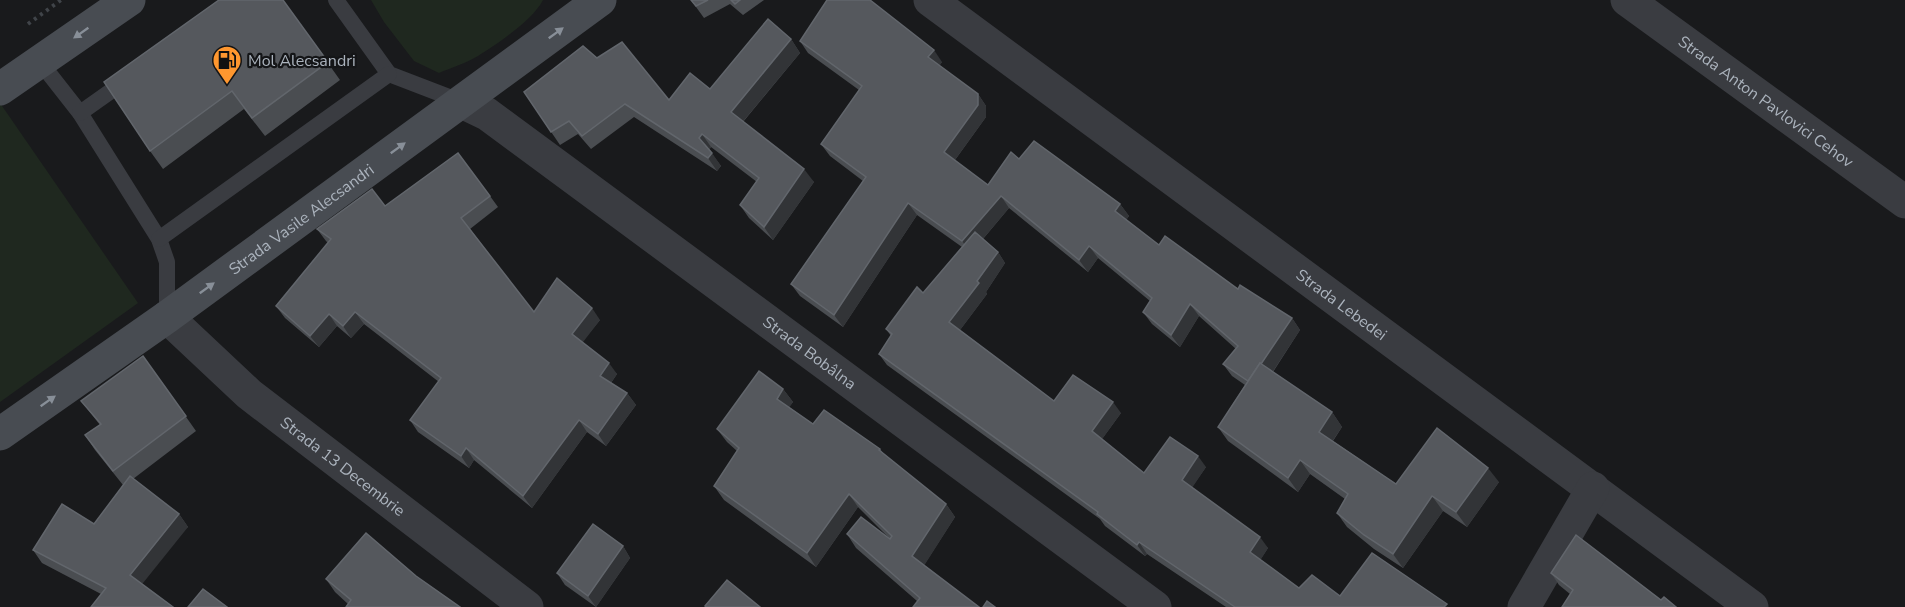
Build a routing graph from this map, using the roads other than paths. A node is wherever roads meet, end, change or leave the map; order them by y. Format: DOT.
graph roads {
  1 [pos="129,0"];
  2 [pos="336,0"];
  3 [pos="600,0"];
  4 [pos="930,0"];
  5 [pos="1627,0"];
  6 [pos="40,62"];
  7 [pos="145,67"];
  8 [pos="389,74"];
  9 [pos="0,89"];
  10 [pos="462,102"];
  11 [pos="80,113"];
  12 [pos="1905,202"];
  13 [pos="159,239"];
  14 [pos="167,317"];
  15 [pos="0,434"];
  16 [pos="1593,488"];
  17 [pos="527,607"];
  18 [pos="1155,607"];
  19 [pos="1524,607"];
  20 [pos="1752,607"];
  1 -- 6 [label="street, one-way"];
  2 -- 8 [label="lane"];
  10 -- 3 [label="street, Strada Vasile Alecsandri, one-way"];
  4 -- 16 [label="street, Strada Lebedei"];
  5 -- 12 [label="street, Strada Anton Pavlovici Cehov"];
  6 -- 9 [label="street"];
  6 -- 11 [label="lane"];
  7 -- 11 [label="lane"];
  8 -- 10 [label="lane"];
  8 -- 13 [label="lane"];
  14 -- 10 [label="street, Strada Vasile Alecsandri, one-way"];
  10 -- 18 [label="street, Strada Bobâlna"];
  11 -- 13 [label="lane"];
  13 -- 14 [label="lane"];
  15 -- 14 [label="street, Strada Vasile Alecsandri, one-way"];
  14 -- 17 [label="street, Strada 13 Decembrie"];
  16 -- 19 [label="street"];
  16 -- 20 [label="street, Strada Lebedei"];
}
